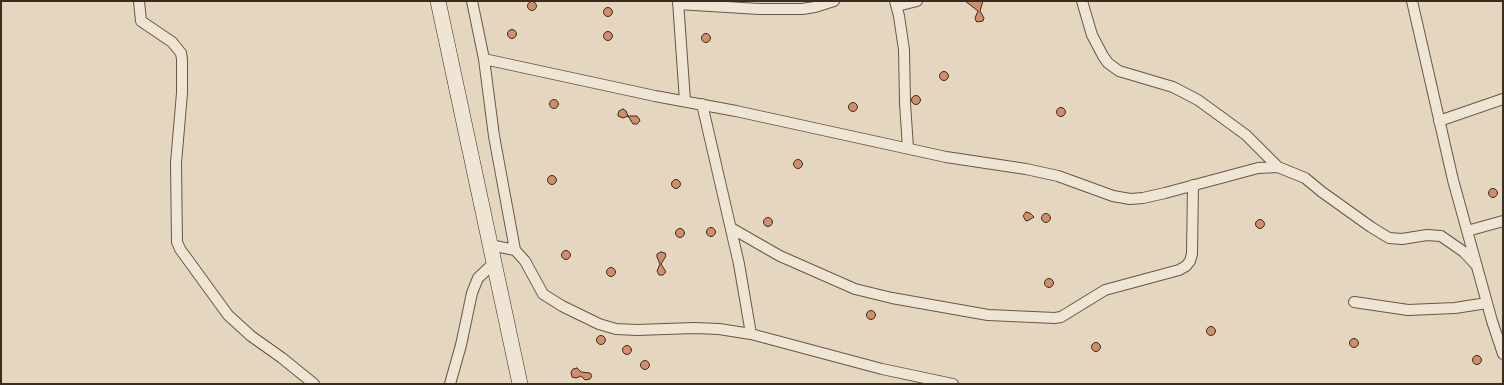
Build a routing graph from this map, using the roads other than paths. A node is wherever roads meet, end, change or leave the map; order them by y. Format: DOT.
graph roads {
  1 [pos="139,1"];
  2 [pos="438,1"];
  3 [pos="472,1"];
  4 [pos="834,1"];
  5 [pos="917,1"];
  6 [pos="1082,1"];
  7 [pos="1412,1"];
  8 [pos="678,2"];
  9 [pos="896,4"];
  10 [pos="484,59"];
  11 [pos="1503,99"];
  12 [pos="685,101"];
  13 [pos="702,104"];
  14 [pos="1439,121"];
  15 [pos="908,148"];
  16 [pos="1278,167"];
  17 [pos="1193,185"];
  18 [pos="1503,221"];
  19 [pos="731,228"];
  20 [pos="1466,230"];
  21 [pos="490,245"];
  22 [pos="515,250"];
  23 [pos="494,263"];
  24 [pos="1476,266"];
  25 [pos="1354,302"];
  26 [pos="1487,303"];
  27 [pos="751,334"];
  28 [pos="1503,354"];
  29 [pos="314,384"];
  30 [pos="450,384"];
  31 [pos="520,384"];
  32 [pos="952,384"];
  1 -- 29 [label="street"];
  2 -- 21 [label="street"];
  3 -- 10 [label="street"];
  4 -- 8 [label="street"];
  5 -- 9 [label="street"];
  6 -- 16 [label="street"];
  7 -- 14 [label="street"];
  8 -- 12 [label="street"];
  9 -- 15 [label="street"];
  10 -- 12 [label="street"];
  10 -- 22 [label="street"];
  11 -- 14 [label="street"];
  12 -- 13 [label="street"];
  13 -- 15 [label="street"];
  13 -- 19 [label="street"];
  14 -- 20 [label="street"];
  15 -- 17 [label="street"];
  16 -- 17 [label="street"];
  16 -- 24 [label="street"];
  17 -- 19 [label="street"];
  18 -- 20 [label="street"];
  19 -- 27 [label="street"];
  20 -- 24 [label="street"];
  21 -- 22 [label="street"];
  21 -- 23 [label="street"];
  22 -- 27 [label="street"];
  23 -- 30 [label="street"];
  23 -- 31 [label="street"];
  24 -- 26 [label="street"];
  25 -- 26 [label="street"];
  26 -- 28 [label="street"];
  27 -- 32 [label="street"];
}
